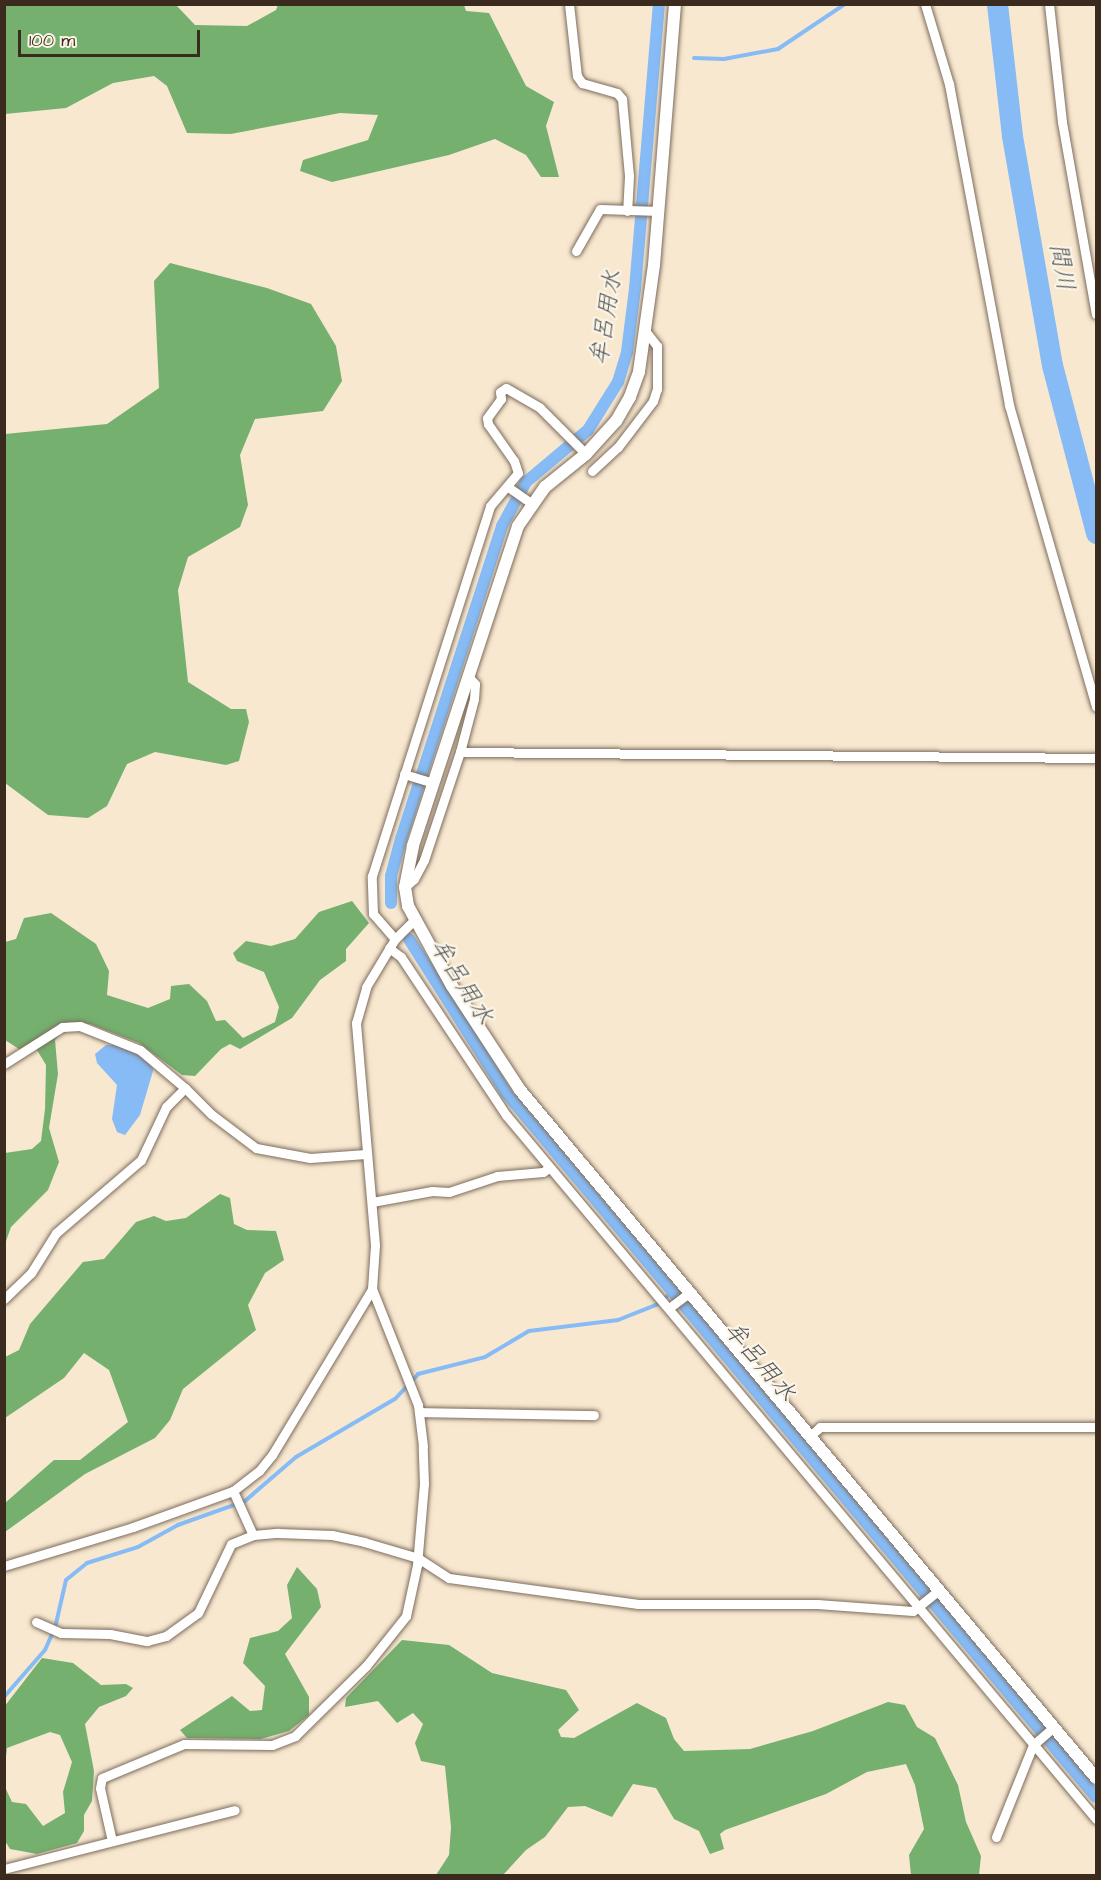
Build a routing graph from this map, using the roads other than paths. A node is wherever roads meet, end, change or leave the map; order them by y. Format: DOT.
graph roads {
  1 [pos="569,4"];
  2 [pos="675,4"];
  3 [pos="925,4"];
  4 [pos="1049,4"];
  5 [pos="630,211"];
  6 [pos="653,212"];
  7 [pos="576,251"];
  8 [pos="1096,314"];
  9 [pos="646,332"];
  10 [pos="583,452"];
  11 [pos="592,471"];
  12 [pos="510,488"];
  13 [pos="528,501"];
  14 [pos="467,675"];
  15 [pos="1096,707"];
  16 [pos="460,752"];
  17 [pos="1096,758"];
  18 [pos="407,775"];
  19 [pos="429,781"];
  20 [pos="405,887"];
  21 [pos="413,921"];
  22 [pos="395,939"];
  23 [pos="389,948"];
  24 [pos="4,1064"];
  25 [pos="185,1088"];
  26 [pos="366,1154"];
  27 [pos="549,1168"];
  28 [pos="372,1202"];
  29 [pos="372,1289"];
  30 [pos="688,1293"];
  31 [pos="4,1299"];
  32 [pos="667,1303"];
  33 [pos="419,1412"];
  34 [pos="594,1415"];
  35 [pos="1096,1427"];
  36 [pos="810,1436"];
  37 [pos="236,1495"];
  38 [pos="253,1535"];
  39 [pos="418,1557"];
  40 [pos="4,1566"];
  41 [pos="938,1592"];
  42 [pos="920,1605"];
  43 [pos="36,1622"];
  44 [pos="1053,1729"];
  45 [pos="1034,1744"];
  46 [pos="1096,1778"];
  47 [pos="235,1810"];
  48 [pos="1096,1819"];
  49 [pos="996,1837"];
  50 [pos="112,1841"];
  51 [pos="4,1869"];
  1 -- 5 [label="street"];
  2 -- 6 [label="street"];
  3 -- 15 [label="street"];
  4 -- 8 [label="street"];
  5 -- 6 [label="street"];
  5 -- 7 [label="street"];
  6 -- 9 [label="street"];
  9 -- 10 [label="street"];
  9 -- 11 [label="street"];
  10 -- 12 [label="street"];
  10 -- 13 [label="street"];
  12 -- 13 [label="street"];
  12 -- 18 [label="street"];
  13 -- 14 [label="street"];
  14 -- 16 [label="street"];
  14 -- 19 [label="street"];
  16 -- 17 [label="street"];
  16 -- 20 [label="street"];
  18 -- 19 [label="street"];
  18 -- 22 [label="street"];
  19 -- 20 [label="street"];
  20 -- 21 [label="street"];
  21 -- 22 [label="street"];
  21 -- 30 [label="street"];
  22 -- 23 [label="street"];
  23 -- 26 [label="street"];
  23 -- 27 [label="street"];
  24 -- 25 [label="street"];
  25 -- 26 [label="street"];
  25 -- 31 [label="street"];
  26 -- 28 [label="street"];
  27 -- 28 [label="street"];
  27 -- 32 [label="street"];
  28 -- 29 [label="street"];
  29 -- 33 [label="street"];
  29 -- 37 [label="street"];
  30 -- 32 [label="street"];
  30 -- 36 [label="street"];
  32 -- 42 [label="street"];
  33 -- 34 [label="street"];
  33 -- 39 [label="street"];
  35 -- 36 [label="street"];
  36 -- 41 [label="street"];
  37 -- 38 [label="street"];
  37 -- 40 [label="street"];
  38 -- 39 [label="street"];
  38 -- 43 [label="street"];
  39 -- 42 [label="street"];
  39 -- 50 [label="street"];
  41 -- 42 [label="street"];
  41 -- 44 [label="street"];
  42 -- 45 [label="street"];
  44 -- 45 [label="street"];
  44 -- 46 [label="street"];
  45 -- 48 [label="street"];
  45 -- 49 [label="street"];
  47 -- 50 [label="street"];
  50 -- 51 [label="street"];
}
